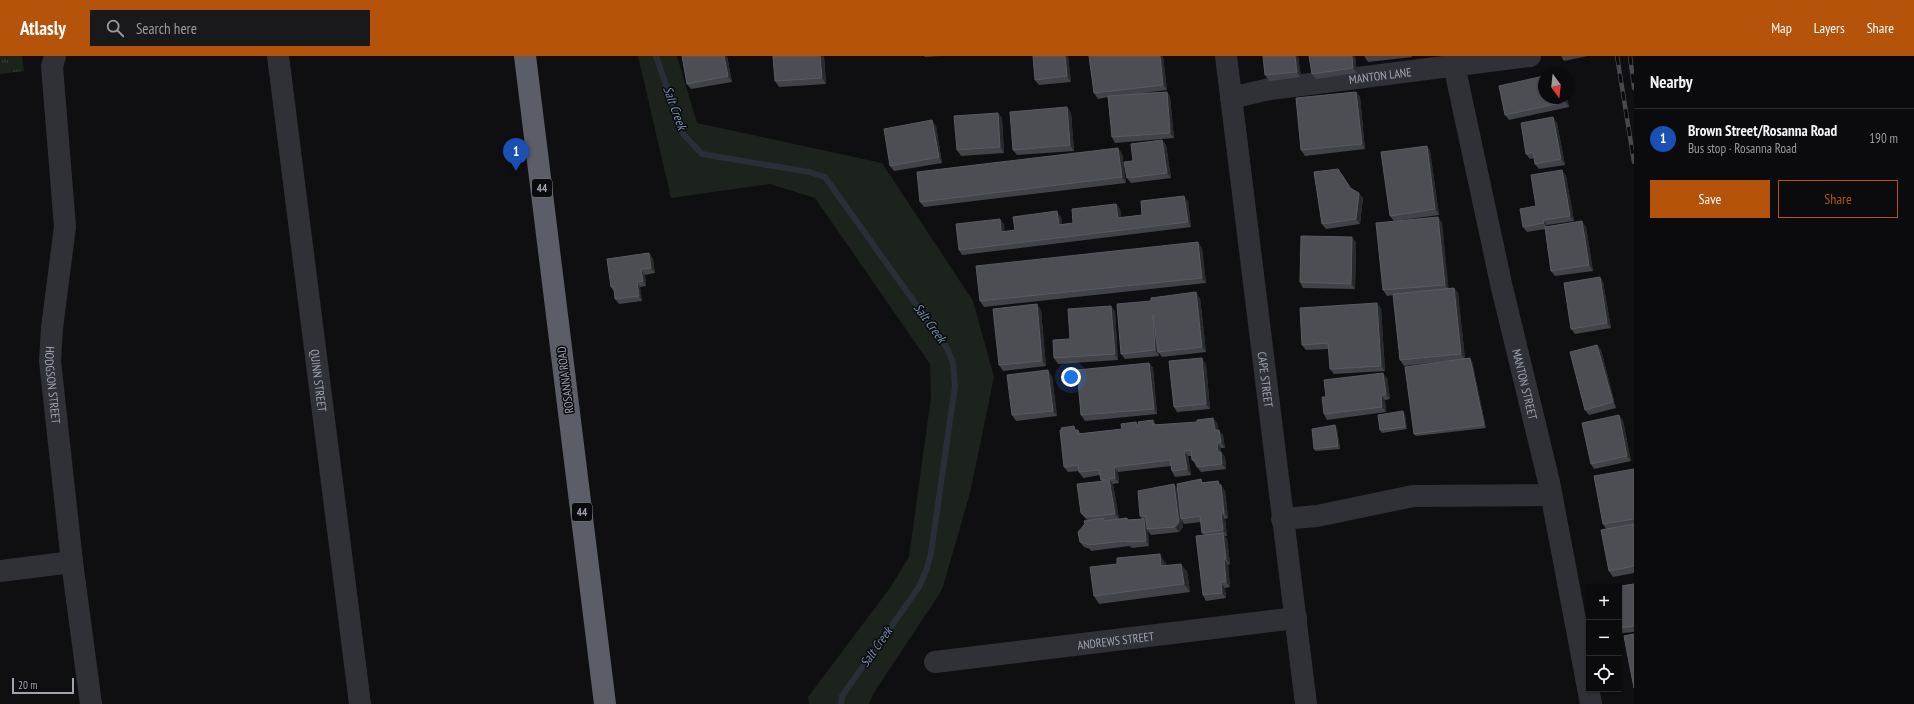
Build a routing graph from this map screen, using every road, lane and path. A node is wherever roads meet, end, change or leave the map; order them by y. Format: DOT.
graph roads {
  1 [pos="278,56"];
  2 [pos="525,56"];
  3 [pos="1226,56"];
  4 [pos="1530,56"];
  5 [pos="54,61"];
  6 [pos="1454,65"];
  7 [pos="1231,98"];
  8 [pos="1551,495"];
  9 [pos="1282,519"];
  10 [pos="72,562"];
  11 [pos="0,571"];
  12 [pos="1296,618"];
  13 [pos="935,662"];
  14 [pos="91,704"];
  15 [pos="360,704"];
  16 [pos="605,704"];
  17 [pos="1306,704"];
  18 [pos="1591,704"];
  1 -- 15 [label="street, QUINN STREET"];
  2 -- 16 [label="highway, ROSANNA ROAD / 44"];
  3 -- 7 [label="street, CAPE STREET"];
  4 -- 6 [label="street, MANTON LANE"];
  5 -- 10 [label="street, HODGSON STREET"];
  6 -- 7 [label="street, MANTON LANE"];
  6 -- 8 [label="street, MANTON STREET"];
  7 -- 9 [label="street, CAPE STREET"];
  8 -- 9 [label="street"];
  8 -- 18 [label="street, MANTON STREET"];
  9 -- 12 [label="street, CAPE STREET"];
  10 -- 11 [label="street"];
  10 -- 14 [label="street, HODGSON STREET"];
  12 -- 13 [label="street, ANDREWS STREET"];
  12 -- 17 [label="street, CAPE STREET"];
}
